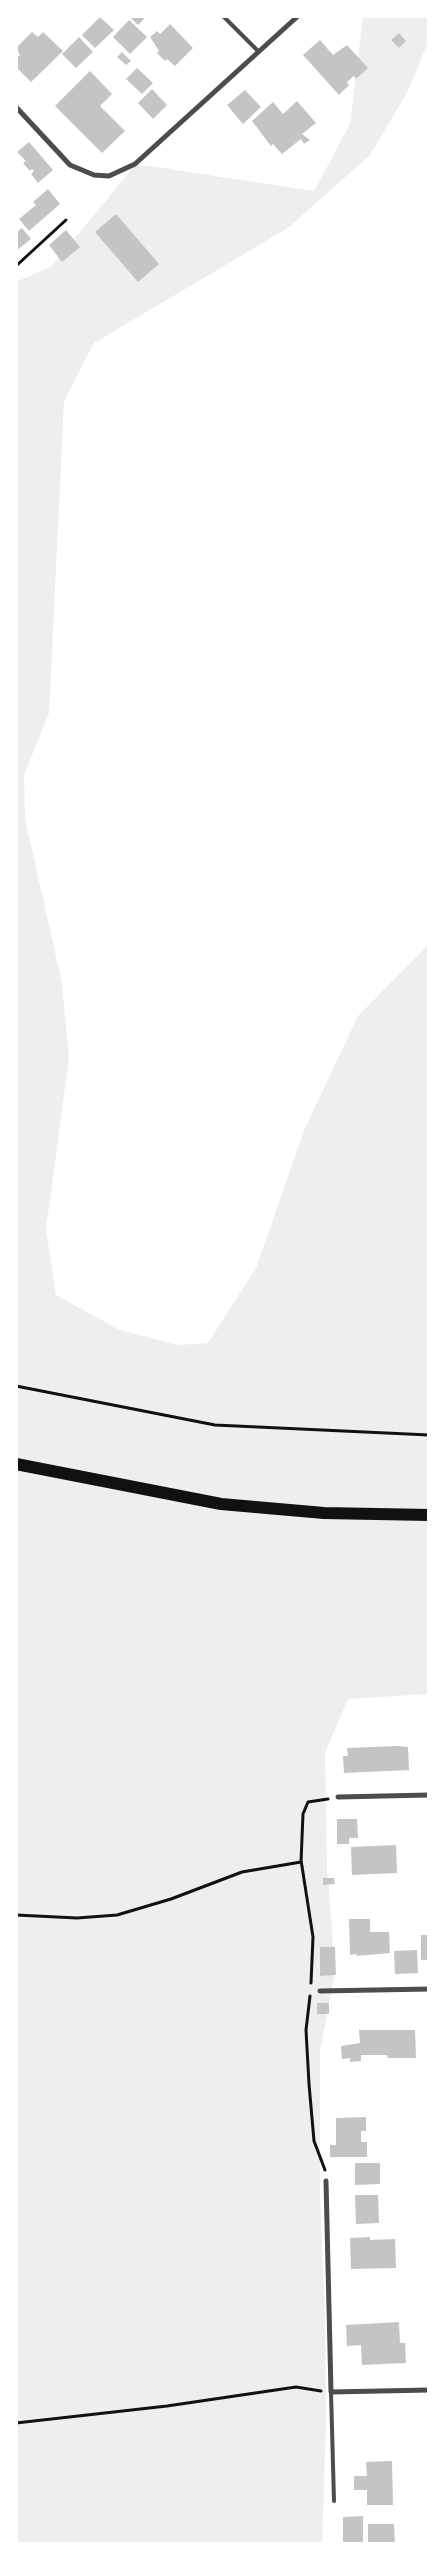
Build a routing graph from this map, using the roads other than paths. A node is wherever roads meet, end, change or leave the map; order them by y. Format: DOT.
graph roads {
  1 [pos="223,16"];
  2 [pos="298,16"];
  3 [pos="258,51"];
  4 [pos="16,107"];
  5 [pos="16,1464"];
  6 [pos="429,1515"];
  7 [pos="429,1795"];
  8 [pos="338,1797"];
  9 [pos="429,1989"];
  10 [pos="320,1991"];
  11 [pos="326,2181"];
  12 [pos="429,2390"];
  13 [pos="331,2392"];
  14 [pos="334,2501"];
  1 -- 3 [label="lane"];
  2 -- 3 [label="street"];
  3 -- 4 [label="street"];
  5 -- 6 [label="main road"];
  7 -- 8 [label="street"];
  9 -- 10 [label="street"];
  11 -- 13 [label="street"];
  12 -- 13 [label="street"];
  13 -- 14 [label="lane"];
}
